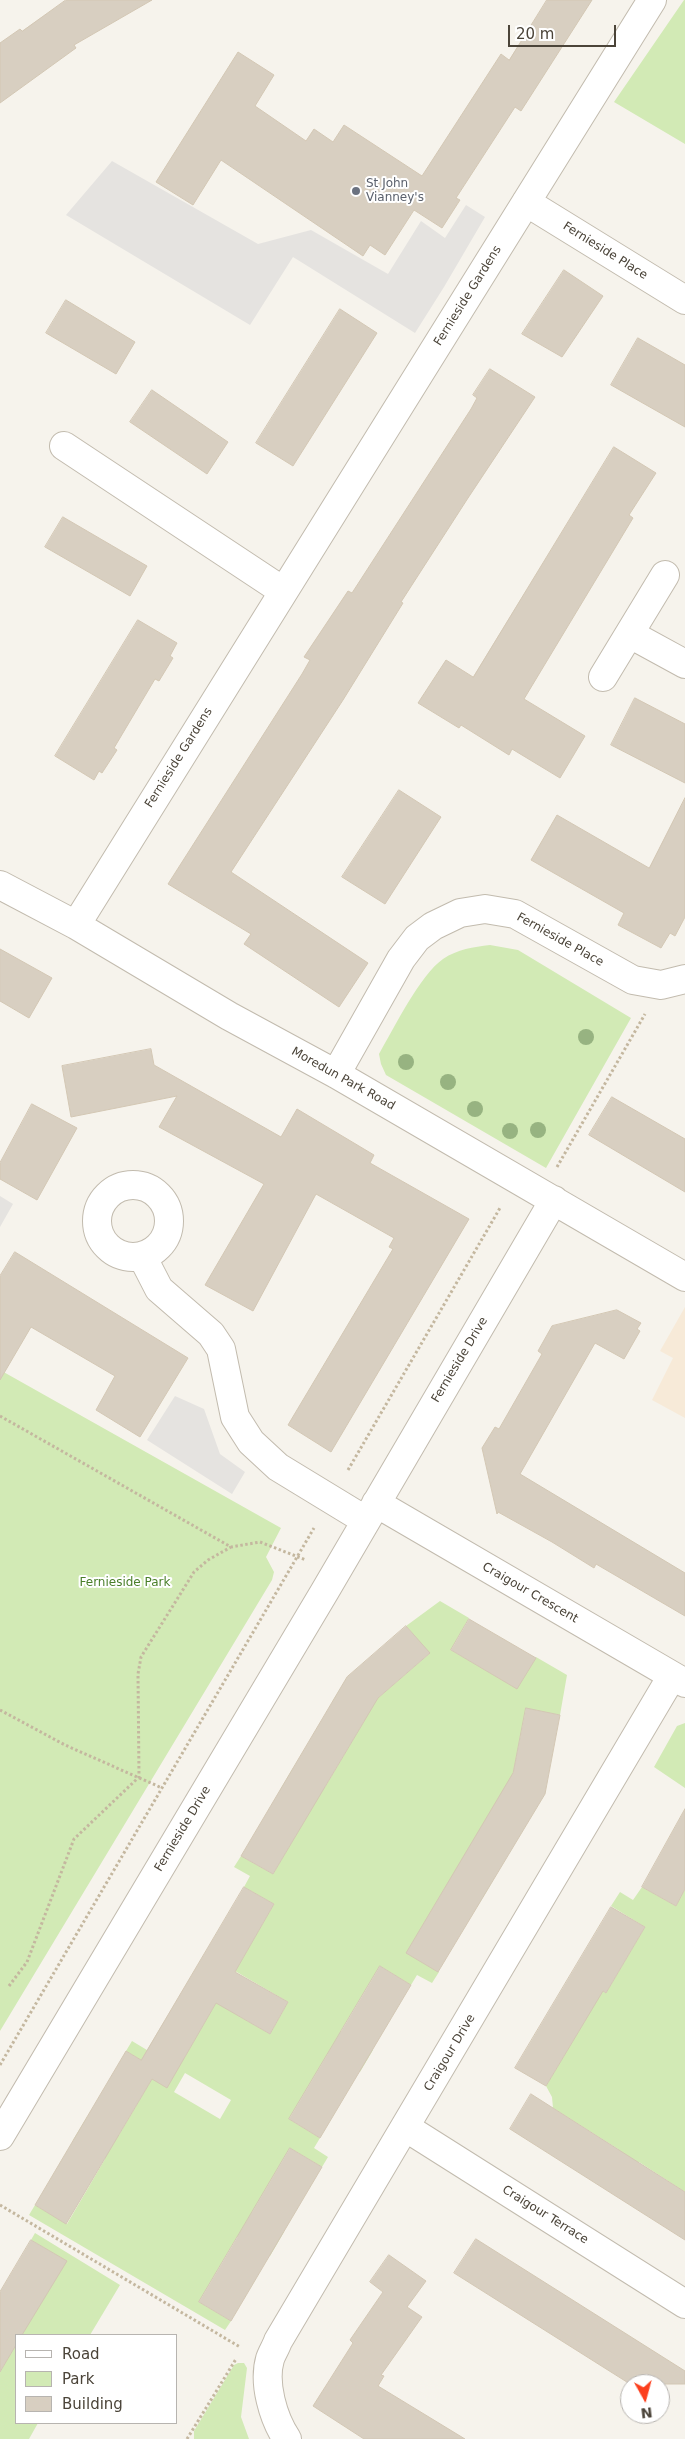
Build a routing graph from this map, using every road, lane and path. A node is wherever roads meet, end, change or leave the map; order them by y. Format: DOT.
graph roads {
  1 [pos="652,0"];
  2 [pos="526,202"];
  3 [pos="685,300"];
  4 [pos="64,446"];
  5 [pos="666,575"];
  6 [pos="283,591"];
  7 [pos="630,634"];
  8 [pos="685,664"];
  9 [pos="603,677"];
  10 [pos="0,885"];
  11 [pos="76,925"];
  12 [pos="673,982"];
  13 [pos="336,1074"];
  14 [pos="517,1179"];
  15 [pos="548,1197"];
  16 [pos="142,1256"];
  17 [pos="685,1277"];
  18 [pos="0,1416"];
  19 [pos="331,1499"];
  20 [pos="370,1511"];
  21 [pos="230,1547"];
  22 [pos="298,1556"];
  23 [pos="333,1576"];
  24 [pos="678,1680"];
  25 [pos="0,1710"];
  26 [pos="139,1777"];
  27 [pos="162,1788"];
  28 [pos="9,1986"];
  29 [pos="0,2064"];
  30 [pos="405,2127"];
  31 [pos="0,2136"];
  32 [pos="0,2205"];
  33 [pos="685,2304"];
  34 [pos="259,2356"];
  35 [pos="187,2439"];
  36 [pos="286,2439"];
  1 -- 2 [label="street, Fernieside Gardens"];
  2 -- 3 [label="street, Fernieside Place"];
  2 -- 6 [label="street, Fernieside Gardens"];
  4 -- 6 [label="street"];
  5 -- 7 [label="street"];
  6 -- 11 [label="street, Fernieside Gardens"];
  7 -- 8 [label="street"];
  7 -- 9 [label="street"];
  10 -- 11 [label="street, Moredun Park Road"];
  11 -- 13 [label="street, Moredun Park Road"];
  12 -- 13 [label="street, Fernieside Place"];
  12 -- 15 [label="path"];
  13 -- 14 [label="street, Moredun Park Road"];
  14 -- 15 [label="street, Moredun Park Road"];
  14 -- 19 [label="path"];
  15 -- 17 [label="street, Moredun Park Road"];
  15 -- 20 [label="street, Fernieside Drive"];
  16 -- 19 [label="street"];
  18 -- 21 [label="path"];
  19 -- 20 [label="street"];
  19 -- 22 [label="path"];
  20 -- 23 [label="street, Fernieside Drive"];
  20 -- 24 [label="street, Craigour Crescent"];
  21 -- 22 [label="path"];
  21 -- 26 [label="path"];
  22 -- 23 [label="path"];
  22 -- 27 [label="path"];
  23 -- 31 [label="street, Fernieside Drive"];
  24 -- 30 [label="street, Craigour Drive"];
  25 -- 26 [label="path"];
  26 -- 27 [label="path"];
  26 -- 28 [label="path"];
  27 -- 29 [label="path"];
  30 -- 33 [label="street, Craigour Terrace"];
  30 -- 34 [label="street, Craigour Drive"];
  32 -- 34 [label="path"];
  34 -- 35 [label="path"];
  34 -- 36 [label="street, Craigour Drive"];
}
